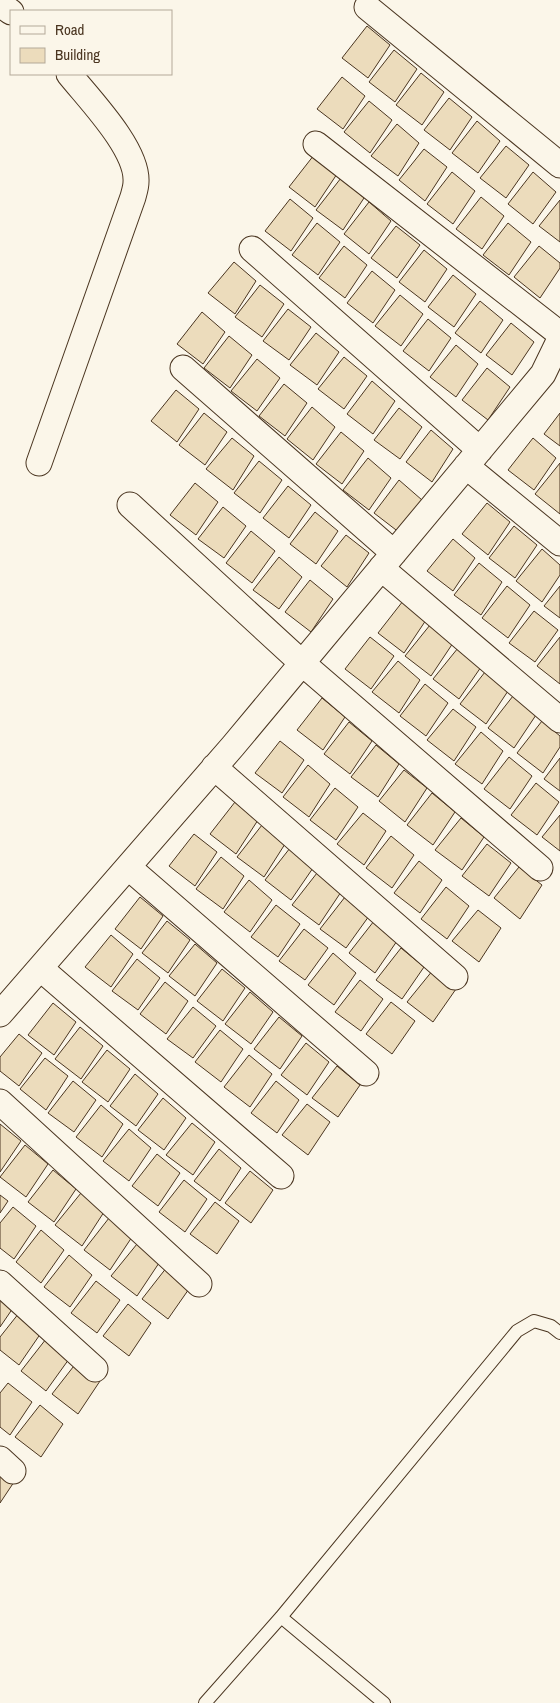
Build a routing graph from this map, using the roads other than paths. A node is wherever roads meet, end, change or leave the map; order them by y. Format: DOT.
graph roads {
  1 [pos="367,7"];
  2 [pos="70,75"];
  3 [pos="316,144"];
  4 [pos="560,165"];
  5 [pos="252,249"];
  6 [pos="560,334"];
  7 [pos="557,355"];
  8 [pos="184,368"];
  9 [pos="473,458"];
  10 [pos="39,463"];
  11 [pos="130,505"];
  12 [pos="560,544"];
  13 [pos="388,560"];
  14 [pos="302,663"];
  15 [pos="560,720"];
  16 [pos="214,767"];
  17 [pos="128,867"];
  18 [pos="540,868"];
  19 [pos="40,968"];
  20 [pos="455,977"];
  21 [pos="0,1014"];
  22 [pos="366,1073"];
  23 [pos="0,1102"];
  24 [pos="281,1176"];
  25 [pos="0,1283"];
  26 [pos="199,1284"];
  27 [pos="560,1333"];
  28 [pos="95,1369"];
  29 [pos="281,1617"];
  30 [pos="205,1703"];
  31 [pos="384,1703"];
  1 -- 4 [label="street"];
  2 -- 10 [label="street"];
  3 -- 6 [label="street"];
  5 -- 9 [label="street"];
  7 -- 9 [label="street"];
  8 -- 13 [label="street"];
  9 -- 12 [label="street"];
  9 -- 13 [label="street"];
  11 -- 14 [label="street"];
  13 -- 14 [label="street"];
  13 -- 15 [label="street"];
  14 -- 16 [label="street"];
  14 -- 18 [label="street"];
  16 -- 17 [label="street"];
  16 -- 20 [label="street"];
  17 -- 19 [label="street"];
  17 -- 22 [label="street"];
  19 -- 21 [label="street"];
  19 -- 24 [label="street"];
  23 -- 26 [label="street"];
  25 -- 28 [label="street"];
  27 -- 29 [label="lane"];
  29 -- 30 [label="lane"];
  29 -- 31 [label="lane"];
}
